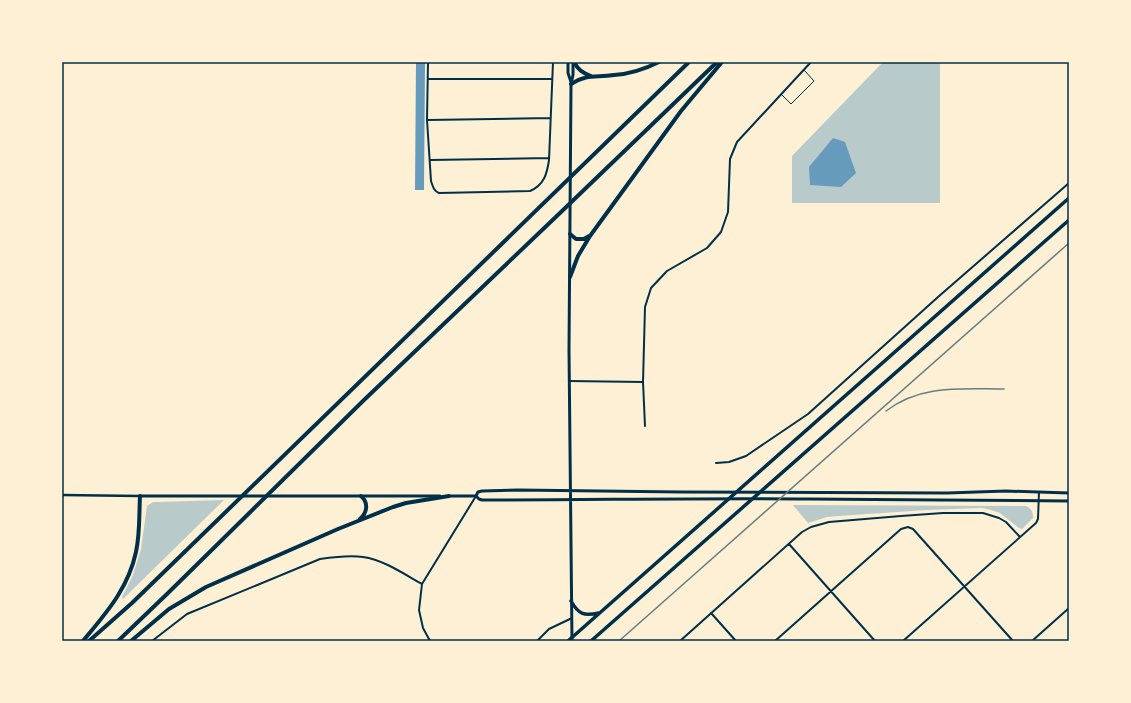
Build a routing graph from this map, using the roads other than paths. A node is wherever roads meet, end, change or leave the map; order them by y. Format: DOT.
graph roads {
  1 [pos="428,62"];
  2 [pos="553,62"];
  3 [pos="568,62"];
  4 [pos="574,62"];
  5 [pos="659,62"];
  6 [pos="689,62"];
  7 [pos="716,62"];
  8 [pos="722,62"];
  9 [pos="811,62"];
  10 [pos="804,70"];
  11 [pos="592,76"];
  12 [pos="428,79"];
  13 [pos="552,79"];
  14 [pos="571,84"];
  15 [pos="781,94"];
  16 [pos="550,118"];
  17 [pos="428,120"];
  18 [pos="549,158"];
  19 [pos="430,160"];
  20 [pos="1069,183"];
  21 [pos="1069,198"];
  22 [pos="1069,220"];
  23 [pos="570,234"];
  24 [pos="590,236"];
  25 [pos="570,277"];
  26 [pos="569,381"];
  27 [pos="644,382"];
  28 [pos="645,426"];
  29 [pos="716,463"];
  30 [pos="570,491"];
  31 [pos="1039,492"];
  32 [pos="1069,492"];
  33 [pos="62,495"];
  34 [pos="140,496"];
  35 [pos="361,496"];
  36 [pos="449,496"];
  37 [pos="476,496"];
  38 [pos="570,500"];
  39 [pos="1038,501"];
  40 [pos="1069,501"];
  41 [pos="355,522"];
  42 [pos="1020,537"];
  43 [pos="789,544"];
  44 [pos="422,584"];
  45 [pos="964,587"];
  46 [pos="830,592"];
  47 [pos="572,601"];
  48 [pos="1069,608"];
  49 [pos="600,613"];
  50 [pos="711,613"];
  51 [pos="572,618"];
  52 [pos="570,640"];
  53 [pos="83,641"];
  54 [pos="89,641"];
  55 [pos="118,641"];
  56 [pos="131,641"];
  57 [pos="152,641"];
  58 [pos="430,641"];
  59 [pos="537,641"];
  60 [pos="591,641"];
  61 [pos="680,641"];
  62 [pos="736,641"];
  63 [pos="775,641"];
  64 [pos="875,641"];
  65 [pos="903,641"];
  66 [pos="1013,641"];
  67 [pos="1032,641"];
  1 -- 12 [label="street"];
  2 -- 13 [label="street"];
  3 -- 14 [label="main road"];
  4 -- 11 [label="highway"];
  4 -- 14 [label="main road"];
  5 -- 11 [label="highway"];
  6 -- 54 [label="highway"];
  7 -- 55 [label="highway"];
  8 -- 24 [label="highway"];
  9 -- 10 [label="street"];
  10 -- 15 [label="street"];
  10 -- 15 [label="lane"];
  11 -- 14 [label="highway"];
  12 -- 13 [label="street"];
  12 -- 17 [label="street"];
  13 -- 16 [label="street"];
  14 -- 23 [label="main road"];
  15 -- 27 [label="street"];
  16 -- 17 [label="street"];
  16 -- 18 [label="street"];
  17 -- 19 [label="street"];
  18 -- 19 [label="street"];
  18 -- 19 [label="street"];
  20 -- 29 [label="street"];
  21 -- 49 [label="main road"];
  22 -- 60 [label="main road"];
  23 -- 24 [label="highway"];
  23 -- 25 [label="main road"];
  24 -- 25 [label="highway"];
  25 -- 26 [label="main road"];
  26 -- 27 [label="street"];
  26 -- 30 [label="main road"];
  27 -- 28 [label="street"];
  30 -- 31 [label="main road"];
  30 -- 37 [label="main road"];
  30 -- 38 [label="main road"];
  31 -- 32 [label="main road"];
  31 -- 39 [label="street"];
  33 -- 34 [label="street"];
  34 -- 35 [label="main road"];
  34 -- 53 [label="highway"];
  35 -- 36 [label="main road"];
  35 -- 41 [label="highway"];
  36 -- 37 [label="main road"];
  36 -- 41 [label="highway"];
  37 -- 38 [label="main road"];
  37 -- 44 [label="street"];
  38 -- 39 [label="main road"];
  38 -- 47 [label="main road"];
  39 -- 40 [label="main road"];
  39 -- 42 [label="street"];
  41 -- 56 [label="highway"];
  42 -- 43 [label="street"];
  42 -- 45 [label="street"];
  43 -- 46 [label="street"];
  43 -- 50 [label="street"];
  44 -- 57 [label="street"];
  44 -- 58 [label="street"];
  45 -- 46 [label="street"];
  45 -- 65 [label="street"];
  45 -- 66 [label="street"];
  46 -- 63 [label="street"];
  46 -- 64 [label="street"];
  47 -- 49 [label="main road"];
  47 -- 51 [label="main road"];
  48 -- 67 [label="street"];
  49 -- 52 [label="main road"];
  50 -- 61 [label="street"];
  50 -- 62 [label="street"];
  51 -- 52 [label="main road"];
  51 -- 59 [label="street"];
}
